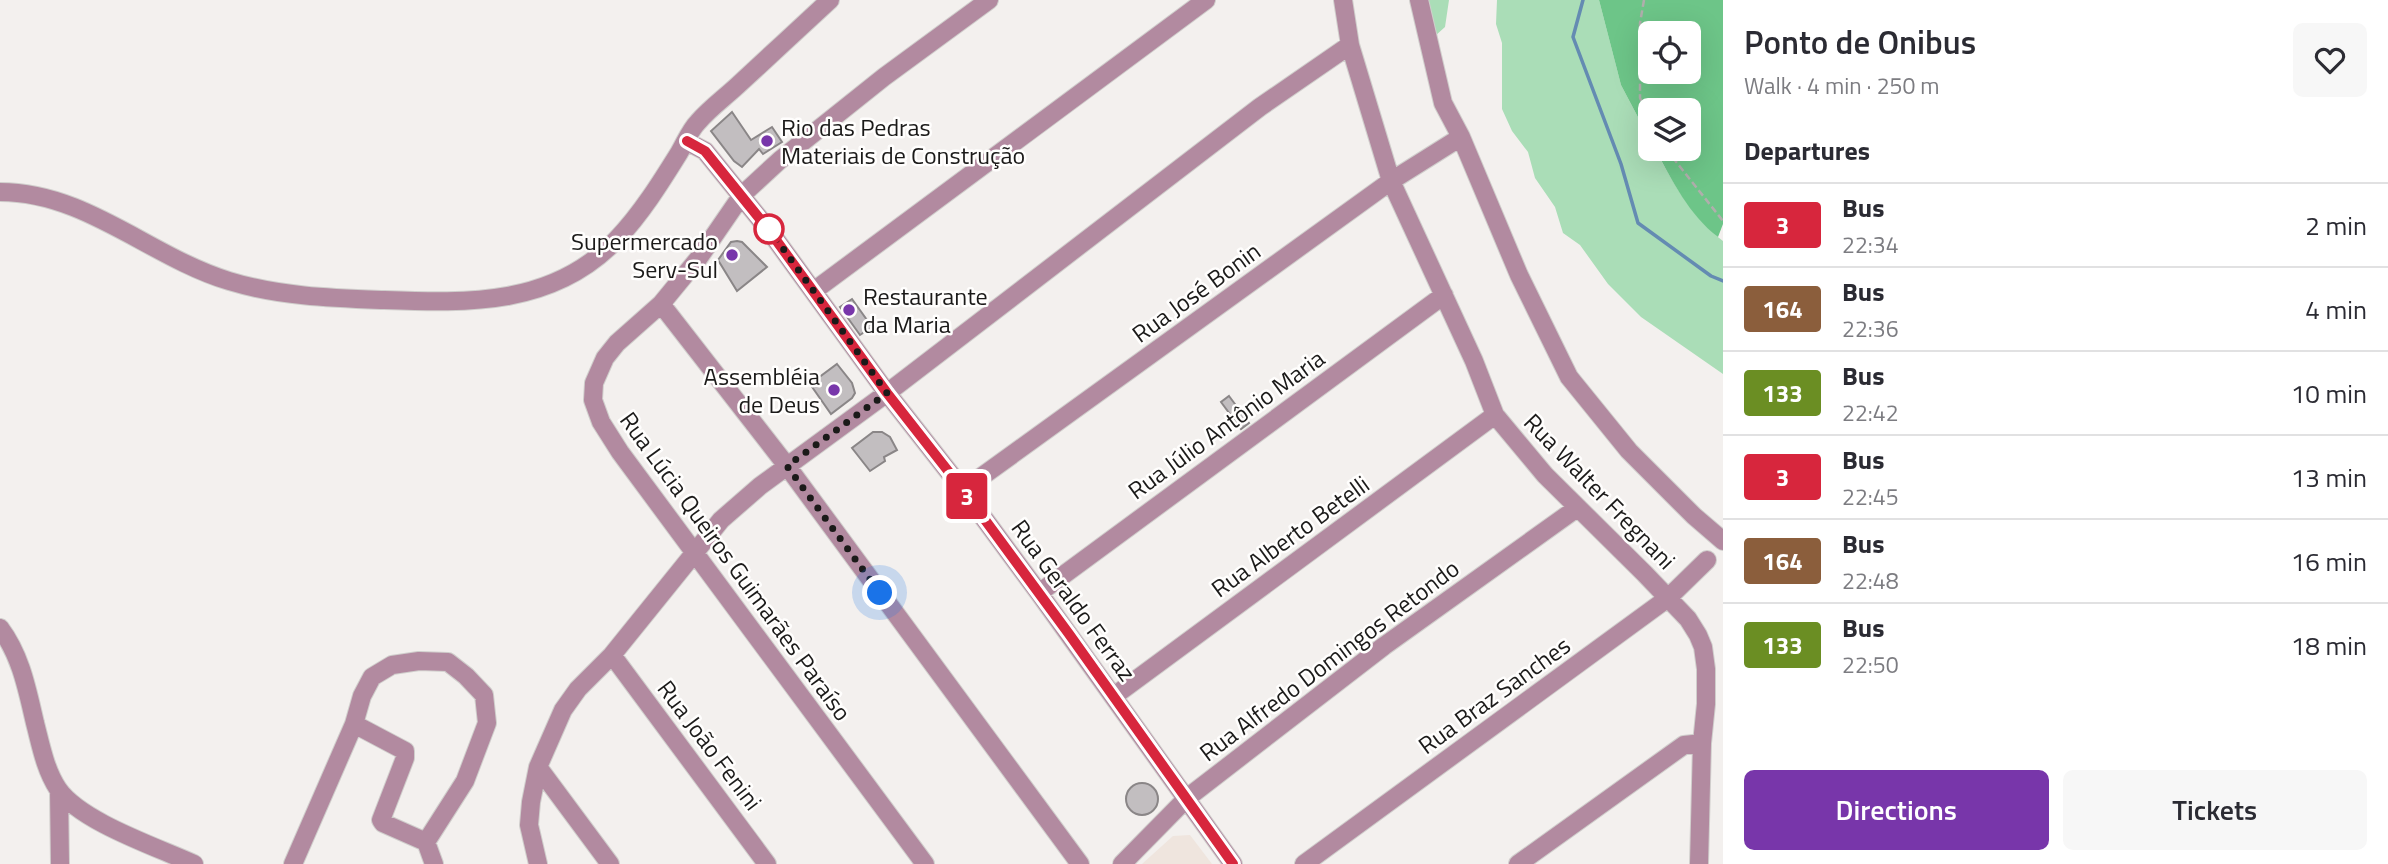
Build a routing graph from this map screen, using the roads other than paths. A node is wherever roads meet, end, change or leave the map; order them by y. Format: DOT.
graph roads {
  1 [pos="830,0"];
  2 [pos="989,0"];
  3 [pos="1206,0"];
  4 [pos="1343,0"];
  5 [pos="1419,0"];
  6 [pos="1350,45"];
  7 [pos="1461,137"];
  8 [pos="687,141"];
  9 [pos="1391,181"];
  10 [pos="0,192"];
  11 [pos="742,195"];
  12 [pos="815,290"];
  13 [pos="1444,295"];
  14 [pos="661,304"];
  15 [pos="887,393"];
  16 [pos="1495,415"];
  17 [pos="787,466"];
  18 [pos="963,490"];
  19 [pos="1577,508"];
  20 [pos="1723,541"];
  21 [pos="693,553"];
  22 [pos="1707,560"];
  23 [pos="1039,593"];
  24 [pos="1668,598"];
  25 [pos="0,628"];
  26 [pos="612,655"];
  27 [pos="1114,696"];
  28 [pos="354,724"];
  29 [pos="1702,743"];
  30 [pos="538,767"];
  31 [pos="59,790"];
  32 [pos="1187,798"];
  33 [pos="426,842"];
  34 [pos="60,864"];
  35 [pos="194,864"];
  36 [pos="293,864"];
  37 [pos="434,864"];
  38 [pos="538,864"];
  39 [pos="610,864"];
  40 [pos="767,864"];
  41 [pos="925,864"];
  42 [pos="1080,864"];
  43 [pos="1122,864"];
  44 [pos="1233,864"];
  45 [pos="1304,864"];
  46 [pos="1518,864"];
  47 [pos="1699,864"];
  1 -- 8 [label="street"];
  2 -- 11 [label="street, Rua Lúcia Queiros Guimarães Paraíso"];
  3 -- 12 [label="street"];
  4 -- 6 [label="street, Rua Walter Fregnani"];
  5 -- 7 [label="street, Rua Walter Fregnani"];
  6 -- 9 [label="street, Rua Walter Fregnani"];
  6 -- 15 [label="street"];
  7 -- 9 [label="street, Rua José Bonin"];
  7 -- 20 [label="street, Rua Walter Fregnani"];
  8 -- 10 [label="street"];
  8 -- 11 [label="street, Rua Geraldo Ferraz"];
  9 -- 13 [label="street, Rua Walter Fregnani"];
  9 -- 18 [label="street, Rua José Bonin"];
  11 -- 12 [label="street, Rua Geraldo Ferraz"];
  11 -- 14 [label="street, Rua Lúcia Queiros Guimarães Paraíso"];
  12 -- 15 [label="street, Rua Geraldo Ferraz"];
  13 -- 16 [label="street, Rua Walter Fregnani"];
  13 -- 23 [label="street, Rua Júlio Antônio Maria"];
  14 -- 17 [label="street"];
  14 -- 21 [label="street, Rua Lúcia Queiros Guimarães Paraíso"];
  15 -- 17 [label="street"];
  15 -- 18 [label="street, Rua Geraldo Ferraz"];
  16 -- 19 [label="street, Rua Walter Fregnani"];
  16 -- 27 [label="street, Rua Alberto Betelli"];
  17 -- 21 [label="street"];
  17 -- 42 [label="street"];
  18 -- 23 [label="street, Rua Geraldo Ferraz"];
  19 -- 24 [label="street, Rua Walter Fregnani"];
  19 -- 32 [label="street, Rua Alfredo Domingos Retondo"];
  21 -- 26 [label="street"];
  21 -- 41 [label="street, Rua Lúcia Queiros Guimarães Paraíso"];
  22 -- 24 [label="street, Rua Braz Sanches"];
  23 -- 27 [label="street, Rua Geraldo Ferraz"];
  24 -- 29 [label="street, Rua Walter Fregnani"];
  24 -- 45 [label="street, Rua Braz Sanches"];
  25 -- 31 [label="street"];
  26 -- 30 [label="street"];
  26 -- 40 [label="street, Rua João Fenini"];
  27 -- 32 [label="street, Rua Geraldo Ferraz"];
  28 -- 33 [label="street"];
  28 -- 33 [label="street"];
  28 -- 36 [label="street"];
  29 -- 46 [label="street"];
  29 -- 47 [label="street, Rua Walter Fregnani"];
  30 -- 38 [label="street"];
  30 -- 39 [label="street"];
  31 -- 34 [label="street"];
  31 -- 35 [label="street"];
  32 -- 43 [label="street, Rua Alfredo Domingos Retondo"];
  32 -- 44 [label="street, Rua Geraldo Ferraz"];
  33 -- 37 [label="street"];
}
